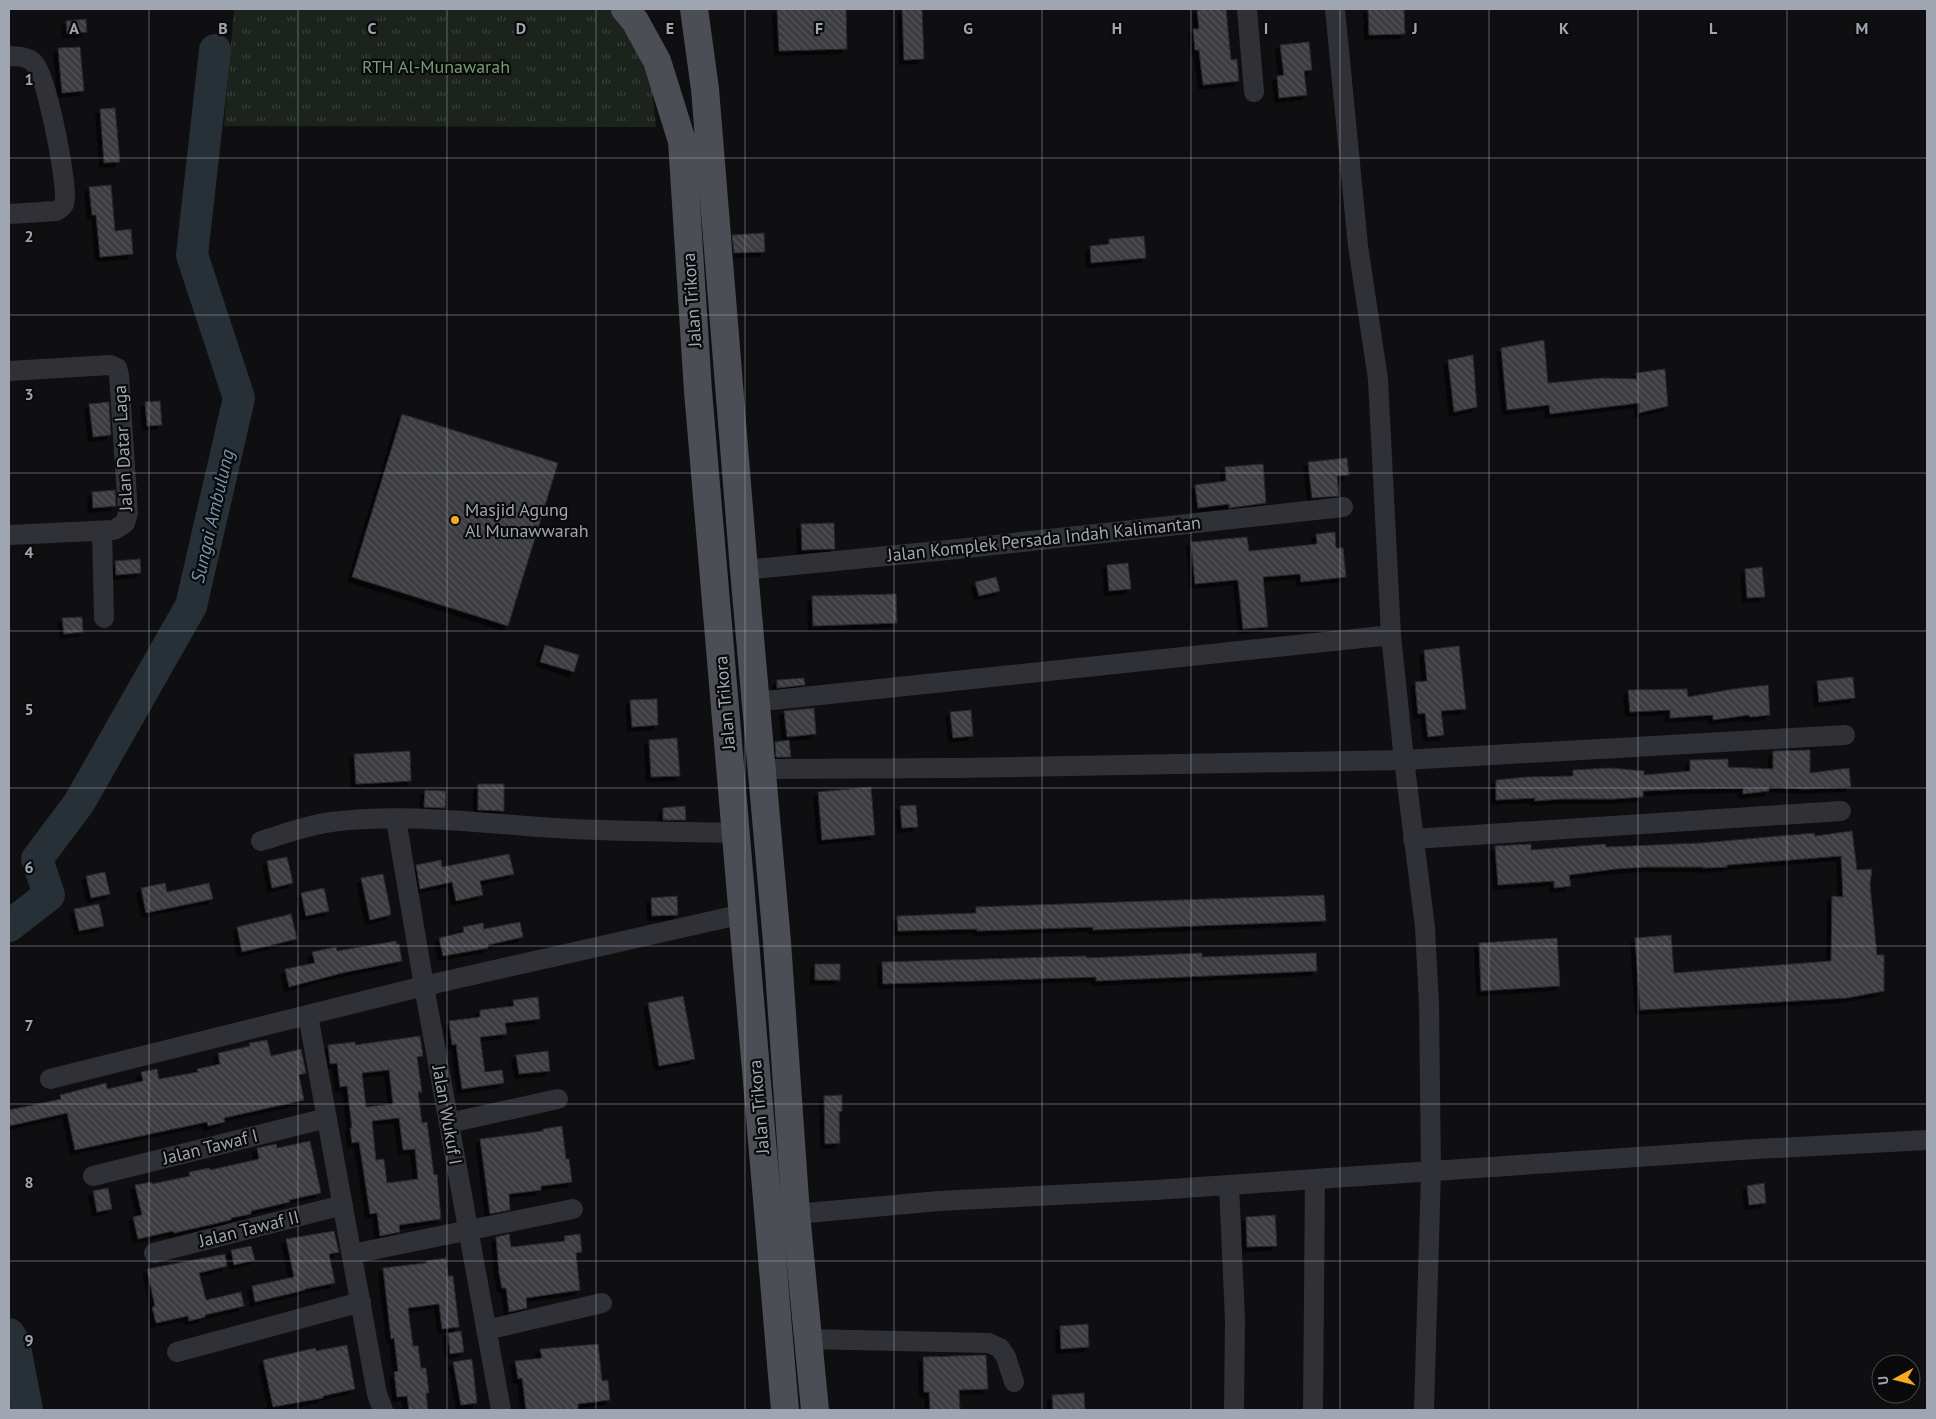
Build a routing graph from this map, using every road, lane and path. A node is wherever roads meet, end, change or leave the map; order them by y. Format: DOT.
graph roads {
  1 [pos="625,9"];
  2 [pos="694,9"];
  3 [pos="1248,9"];
  4 [pos="1335,9"];
  5 [pos="9,56"];
  6 [pos="1254,92"];
  7 [pos="9,214"];
  8 [pos="9,371"];
  9 [pos="698,391"];
  10 [pos="729,391"];
  11 [pos="1343,507"];
  12 [pos="102,531"];
  13 [pos="9,535"];
  14 [pos="744,570"];
  15 [pos="104,618"];
  16 [pos="1391,636"];
  17 [pos="755,702"];
  18 [pos="1845,736"];
  19 [pos="1404,760"];
  20 [pos="761,769"];
  21 [pos="1841,811"];
  22 [pos="396,819"];
  23 [pos="736,833"];
  24 [pos="1413,839"];
  25 [pos="261,841"];
  26 [pos="742,914"];
  27 [pos="424,986"];
  28 [pos="308,1015"];
  29 [pos="50,1079"];
  30 [pos="558,1099"];
  31 [pos="327,1118"];
  32 [pos="449,1124"];
  33 [pos="790,1135"];
  34 [pos="762,1138"];
  35 [pos="1927,1140"];
  36 [pos="1431,1172"];
  37 [pos="93,1176"];
  38 [pos="1315,1179"];
  39 [pos="1229,1185"];
  40 [pos="343,1206"];
  41 [pos="574,1209"];
  42 [pos="796,1214"];
  43 [pos="468,1232"];
  44 [pos="154,1253"];
  45 [pos="352,1254"];
  46 [pos="361,1302"];
  47 [pos="602,1303"];
  48 [pos="486,1330"];
  49 [pos="808,1339"];
  50 [pos="177,1352"];
  51 [pos="1014,1382"];
  52 [pos="382,1410"];
  53 [pos="501,1410"];
  54 [pos="784,1410"];
  55 [pos="815,1410"];
  56 [pos="1234,1410"];
  57 [pos="1313,1410"];
  58 [pos="1424,1410"];
  1 -- 9 [label="main road, Jalan Trikora"];
  2 -- 10 [label="main road, Jalan Trikora"];
  3 -- 6 [label="street"];
  4 -- 16 [label="street"];
  5 -- 7 [label="street"];
  8 -- 12 [label="street, Jalan Datar Laga"];
  9 -- 10 [label="main road"];
  9 -- 23 [label="main road, Jalan Trikora"];
  10 -- 14 [label="main road, Jalan Trikora"];
  11 -- 14 [label="street, Jalan Komplek Persada Indah Kalimantan"];
  12 -- 13 [label="street"];
  12 -- 15 [label="street"];
  14 -- 17 [label="main road, Jalan Trikora"];
  16 -- 17 [label="street"];
  16 -- 19 [label="street"];
  17 -- 20 [label="main road, Jalan Trikora"];
  18 -- 19 [label="street"];
  19 -- 20 [label="street"];
  19 -- 24 [label="street"];
  20 -- 33 [label="main road, Jalan Trikora"];
  21 -- 24 [label="street"];
  22 -- 23 [label="street"];
  22 -- 25 [label="street"];
  22 -- 27 [label="street, Jalan Wukuf I"];
  23 -- 26 [label="main road, Jalan Trikora"];
  24 -- 36 [label="street"];
  26 -- 27 [label="street"];
  26 -- 34 [label="main road, Jalan Trikora"];
  27 -- 28 [label="street"];
  27 -- 32 [label="street, Jalan Wukuf I"];
  28 -- 29 [label="street"];
  28 -- 31 [label="street"];
  30 -- 32 [label="street"];
  31 -- 37 [label="street, Jalan Tawaf I"];
  31 -- 40 [label="street"];
  32 -- 43 [label="street, Jalan Wukuf I"];
  33 -- 34 [label="main road"];
  33 -- 42 [label="main road, Jalan Trikora"];
  34 -- 54 [label="main road, Jalan Trikora"];
  35 -- 36 [label="street"];
  36 -- 38 [label="street"];
  36 -- 58 [label="street"];
  38 -- 39 [label="street"];
  38 -- 57 [label="street"];
  39 -- 42 [label="street"];
  39 -- 56 [label="street"];
  40 -- 44 [label="street, Jalan Tawaf II"];
  40 -- 45 [label="street"];
  41 -- 43 [label="street"];
  42 -- 49 [label="main road, Jalan Trikora"];
  43 -- 45 [label="street"];
  43 -- 48 [label="street, Jalan Wukuf I"];
  45 -- 46 [label="street"];
  46 -- 50 [label="street"];
  46 -- 52 [label="street"];
  47 -- 48 [label="street"];
  48 -- 53 [label="street, Jalan Wukuf I"];
  49 -- 51 [label="street"];
  49 -- 55 [label="main road, Jalan Trikora"];
}
